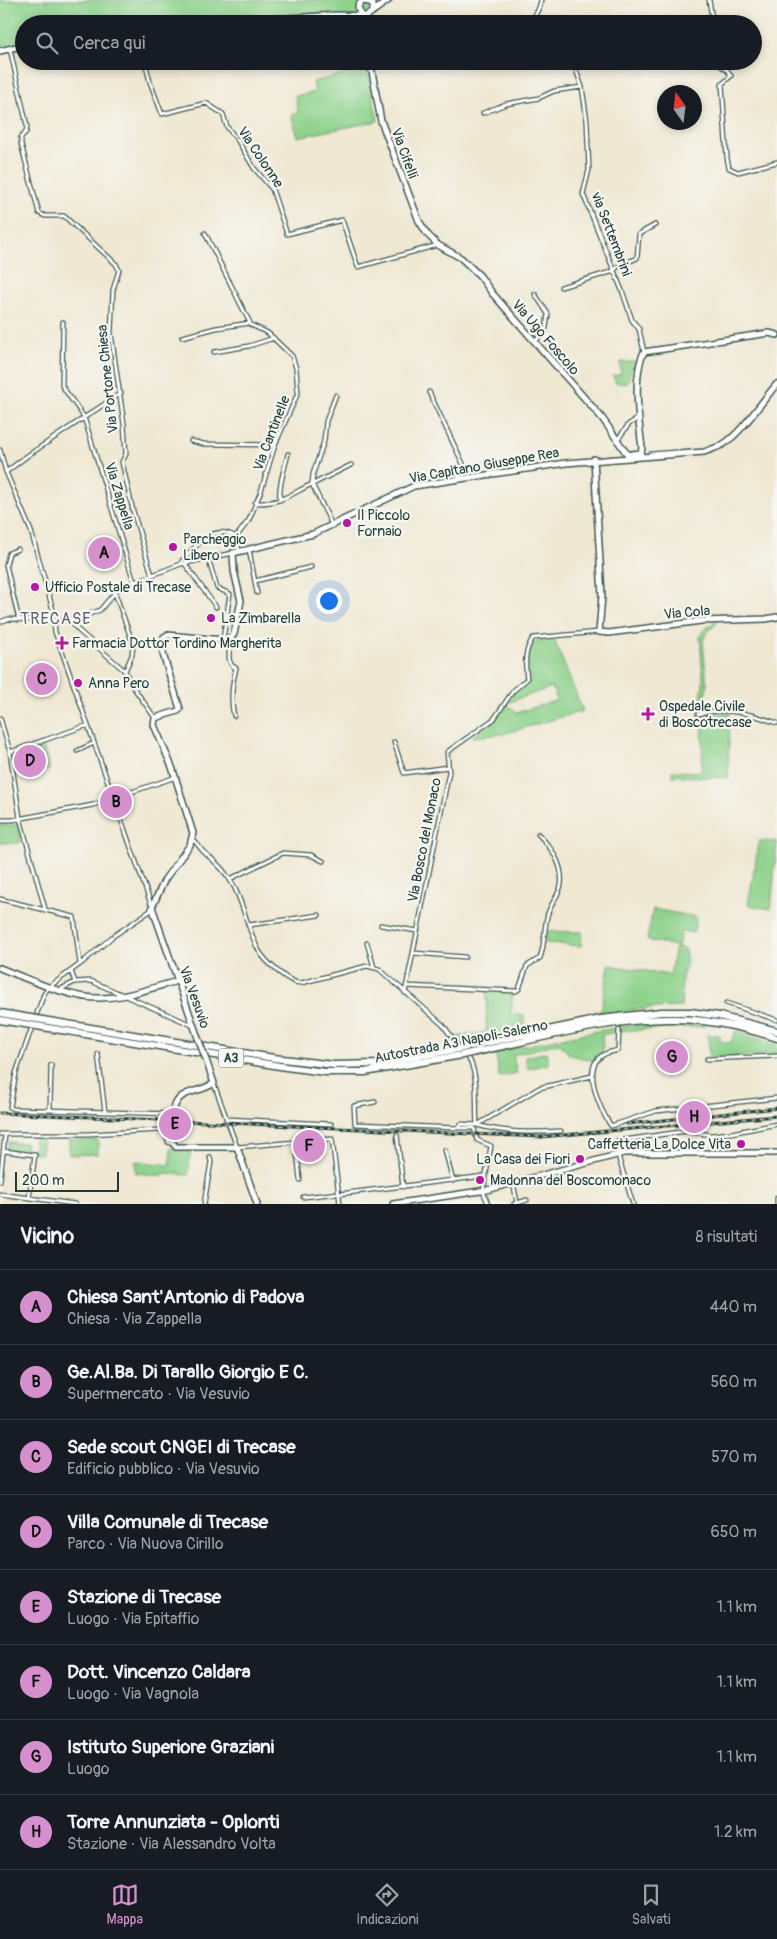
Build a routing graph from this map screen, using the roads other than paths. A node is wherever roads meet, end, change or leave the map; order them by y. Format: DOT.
graph roads {
  1 [pos="377,0"];
  2 [pos="389,0"];
  3 [pos="542,0"];
  4 [pos="709,0"];
  5 [pos="369,1"];
  6 [pos="360,2"];
  7 [pos="337,15"];
  8 [pos="364,15"];
  9 [pos="368,15"];
  10 [pos="371,15"];
  11 [pos="535,15"];
  12 [pos="712,15"];
  13 [pos="15,47"];
  14 [pos="10,48"];
  15 [pos="0,51"];
  16 [pos="147,70"];
  17 [pos="372,70"];
  18 [pos="577,70"];
  19 [pos="725,70"];
  20 [pos="582,87"];
  21 [pos="483,113"];
  22 [pos="777,162"];
  23 [pos="655,225"];
  24 [pos="205,233"];
  25 [pos="438,245"];
  26 [pos="614,271"];
  27 [pos="561,286"];
  28 [pos="535,294"];
  29 [pos="63,322"];
  30 [pos="250,323"];
  31 [pos="777,335"];
  32 [pos="182,337"];
  33 [pos="274,338"];
  34 [pos="536,341"];
  35 [pos="214,352"];
  36 [pos="644,352"];
  37 [pos="777,384"];
  38 [pos="429,392"];
  39 [pos="121,394"];
  40 [pos="336,395"];
  41 [pos="84,417"];
  42 [pos="639,418"];
  43 [pos="618,439"];
  44 [pos="191,441"];
  45 [pos="275,445"];
  46 [pos="0,450"];
  47 [pos="641,452"];
  48 [pos="685,453"];
  49 [pos="288,454"];
  50 [pos="627,454"];
  51 [pos="594,460"];
  52 [pos="351,466"];
  53 [pos="6,472"];
  54 [pos="457,479"];
  55 [pos="312,484"];
  56 [pos="280,500"];
  57 [pos="255,503"];
  58 [pos="332,525"];
  59 [pos="236,537"];
  60 [pos="18,549"];
  61 [pos="249,549"];
  62 [pos="239,551"];
  63 [pos="233,553"];
  64 [pos="208,558"];
  65 [pos="183,564"];
  66 [pos="311,567"];
  67 [pos="152,576"];
  68 [pos="255,581"];
  69 [pos="134,582"];
  70 [pos="115,593"];
  71 [pos="257,593"];
  72 [pos="216,607"];
  73 [pos="777,616"];
  74 [pos="19,620"];
  75 [pos="69,620"];
  76 [pos="0,622"];
  77 [pos="55,622"];
  78 [pos="599,632"];
  79 [pos="231,638"];
  80 [pos="223,640"];
  81 [pos="125,671"];
  82 [pos="698,714"];
  83 [pos="234,716"];
  84 [pos="0,718"];
  85 [pos="155,718"];
  86 [pos="777,723"];
  87 [pos="88,725"];
  88 [pos="2,732"];
  89 [pos="394,742"];
  90 [pos="94,743"];
  91 [pos="77,751"];
  92 [pos="10,752"];
  93 [pos="448,767"];
  94 [pos="173,778"];
  95 [pos="113,798"];
  96 [pos="20,818"];
  97 [pos="0,820"];
  98 [pos="538,834"];
  99 [pos="193,840"];
  100 [pos="323,861"];
  101 [pos="230,879"];
  102 [pos="0,900"];
  103 [pos="152,907"];
  104 [pos="45,909"];
  105 [pos="319,914"];
  106 [pos="249,925"];
  107 [pos="381,925"];
  108 [pos="417,932"];
  109 [pos="367,943"];
  110 [pos="413,953"];
  111 [pos="465,957"];
  112 [pos="80,965"];
  113 [pos="374,967"];
  114 [pos="0,968"];
  115 [pos="71,970"];
  116 [pos="177,981"];
  117 [pos="75,982"];
  118 [pos="406,986"];
  119 [pos="49,987"];
  120 [pos="59,990"];
  121 [pos="405,992"];
  122 [pos="124,995"];
  123 [pos="726,1002"];
  124 [pos="0,1013"];
  125 [pos="37,1013"];
  126 [pos="0,1020"];
  127 [pos="777,1020"];
  128 [pos="193,1025"];
  129 [pos="31,1030"];
  130 [pos="619,1030"];
  131 [pos="777,1031"];
  132 [pos="777,1039"];
  133 [pos="98,1054"];
  134 [pos="777,1056"];
  135 [pos="707,1059"];
  136 [pos="51,1065"];
  137 [pos="592,1076"];
  138 [pos="214,1083"];
  139 [pos="777,1098"];
  140 [pos="374,1102"];
  141 [pos="50,1110"];
  142 [pos="105,1112"];
  143 [pos="173,1114"];
  144 [pos="226,1119"];
  145 [pos="331,1124"];
  146 [pos="777,1124"];
  147 [pos="477,1125"];
  148 [pos="458,1128"];
  149 [pos="561,1131"];
  150 [pos="0,1134"];
  151 [pos="5,1135"];
  152 [pos="397,1135"];
  153 [pos="296,1142"];
  154 [pos="172,1144"];
  155 [pos="237,1147"];
  156 [pos="445,1150"];
  157 [pos="4,1151"];
  158 [pos="777,1153"];
  159 [pos="618,1154"];
  160 [pos="210,1158"];
  161 [pos="485,1176"];
  162 [pos="300,1180"];
  163 [pos="453,1180"];
  164 [pos="0,1181"];
  165 [pos="403,1187"];
  166 [pos="514,1187"];
  167 [pos="483,1191"];
  168 [pos="339,1193"];
  169 [pos="0,1194"];
  170 [pos="303,1197"];
  171 [pos="29,1198"];
  172 [pos="777,1198"];
  173 [pos="527,1200"];
  174 [pos="430,1202"];
  175 [pos="75,1204"];
  176 [pos="204,1204"];
  177 [pos="257,1204"];
  178 [pos="340,1204"];
  179 [pos="393,1204"];
  180 [pos="488,1204"];
  181 [pos="516,1204"];
  182 [pos="633,1204"];
  183 [pos="777,1204"];
  1 -- 5 [label="street"];
  2 -- 10 [label="street"];
  3 -- 11 [label="street"];
  4 -- 12 [label="street"];
  5 -- 6 [label="street"];
  5 -- 9 [label="street"];
  6 -- 7 [label="street"];
  6 -- 8 [label="street"];
  13 -- 14 [label="street"];
  14 -- 15 [label="street"];
  14 -- 39 [label="street, Via Portone Chiesa"];
  16 -- 25 [label="street, Via Colonne"];
  17 -- 25 [label="street, Via Cifelli"];
  18 -- 20 [label="street, via Settembrini"];
  19 -- 22 [label="street"];
  20 -- 21 [label="street"];
  20 -- 26 [label="street, via Settembrini"];
  23 -- 26 [label="street"];
  24 -- 30 [label="street"];
  25 -- 34 [label="street, Via Ugo Foscolo"];
  26 -- 27 [label="street"];
  26 -- 36 [label="street, via Settembrini"];
  28 -- 34 [label="street"];
  29 -- 41 [label="street, Via Zappella"];
  30 -- 32 [label="street"];
  30 -- 33 [label="street, Via Cantinelle"];
  31 -- 36 [label="street"];
  33 -- 35 [label="street"];
  33 -- 45 [label="street, Via Cantinelle"];
  34 -- 43 [label="street, Via Ugo Foscolo"];
  36 -- 42 [label="street"];
  37 -- 48 [label="street"];
  38 -- 54 [label="street"];
  39 -- 41 [label="street"];
  39 -- 67 [label="street, Via Portone Chiesa"];
  40 -- 55 [label="street"];
  41 -- 53 [label="street"];
  41 -- 69 [label="street, Via Zappella"];
  42 -- 43 [label="street"];
  42 -- 47 [label="street"];
  43 -- 50 [label="street, Via Ugo Foscolo"];
  44 -- 45 [label="street"];
  45 -- 57 [label="street, Via Cantinelle"];
  46 -- 53 [label="street, Via Vesuvio"];
  47 -- 48 [label="street"];
  47 -- 50 [label="street"];
  48 -- 51 [label="street"];
  49 -- 56 [label="street"];
  50 -- 51 [label="street"];
  51 -- 54 [label="street, Via Capitano Giuseppe Rea"];
  51 -- 78 [label="street"];
  52 -- 55 [label="street"];
  53 -- 77 [label="street, Via Vesuvio"];
  54 -- 58 [label="street, Via Capitano Giuseppe Rea"];
  55 -- 56 [label="street"];
  55 -- 58 [label="street"];
  56 -- 57 [label="street"];
  57 -- 59 [label="street, Via Cantinelle"];
  58 -- 61 [label="street, Via Capitano Giuseppe Rea"];
  59 -- 62 [label="street"];
  59 -- 65 [label="street"];
  60 -- 74 [label="street"];
  61 -- 62 [label="street, Via Capitano Giuseppe Rea"];
  61 -- 68 [label="street"];
  62 -- 63 [label="street, Via Capitano Giuseppe Rea"];
  63 -- 64 [label="street"];
  63 -- 79 [label="street"];
  64 -- 65 [label="street"];
  64 -- 80 [label="street"];
  65 -- 67 [label="street"];
  65 -- 72 [label="street"];
  66 -- 68 [label="street"];
  67 -- 69 [label="street"];
  68 -- 71 [label="street"];
  69 -- 70 [label="street"];
  70 -- 75 [label="street"];
  70 -- 81 [label="street"];
  73 -- 78 [label="street, Via Cola"];
  74 -- 76 [label="street"];
  74 -- 77 [label="street"];
  75 -- 77 [label="street"];
  75 -- 81 [label="street"];
  77 -- 87 [label="street, Via Vesuvio"];
  78 -- 93 [label="street, Via Bosco del Monaco"];
  79 -- 80 [label="street"];
  79 -- 83 [label="street"];
  80 -- 85 [label="street"];
  81 -- 85 [label="street"];
  82 -- 86 [label="street"];
  84 -- 88 [label="street"];
  85 -- 99 [label="street"];
  87 -- 90 [label="street, Via Vesuvio"];
  87 -- 92 [label="street"];
  88 -- 92 [label="street"];
  89 -- 93 [label="street"];
  90 -- 91 [label="street"];
  90 -- 95 [label="street, Via Vesuvio"];
  92 -- 96 [label="street"];
  93 -- 108 [label="street, Via Bosco del Monaco"];
  94 -- 95 [label="street"];
  95 -- 96 [label="street"];
  95 -- 103 [label="street, Via Vesuvio"];
  96 -- 97 [label="street"];
  96 -- 104 [label="street"];
  98 -- 118 [label="street"];
  99 -- 101 [label="street"];
  99 -- 103 [label="street"];
  100 -- 101 [label="street"];
  101 -- 106 [label="street"];
  102 -- 104 [label="street"];
  103 -- 112 [label="street"];
  103 -- 116 [label="street, Via Vesuvio"];
  104 -- 112 [label="street"];
  105 -- 106 [label="street"];
  106 -- 113 [label="street"];
  107 -- 108 [label="street"];
  108 -- 110 [label="street, Via Bosco del Monaco"];
  109 -- 113 [label="street"];
  110 -- 111 [label="street"];
  110 -- 118 [label="street, Via Bosco del Monaco"];
  112 -- 115 [label="street"];
  113 -- 121 [label="street"];
  114 -- 119 [label="street"];
  115 -- 117 [label="street"];
  115 -- 119 [label="street"];
  116 -- 122 [label="street"];
  116 -- 128 [label="street, Via Vesuvio"];
  117 -- 120 [label="street"];
  117 -- 122 [label="street"];
  118 -- 121 [label="street, Via Bosco del Monaco"];
  119 -- 120 [label="street"];
  119 -- 125 [label="street"];
  120 -- 122 [label="street"];
  121 -- 147 [label="street"];
  122 -- 128 [label="street"];
  123 -- 127 [label="street"];
  124 -- 131 [label="highway, Autostrada A3 Napoli-Salerno / A3, bridge"];
  126 -- 132 [label="highway, Autostrada A3 Napoli-Salerno / A3, bridge"];
  128 -- 138 [label="street, Via Vesuvio, bridge"];
  129 -- 141 [label="street"];
  130 -- 137 [label="street"];
  133 -- 142 [label="street"];
  134 -- 135 [label="street"];
  136 -- 141 [label="street"];
  137 -- 139 [label="street"];
  137 -- 147 [label="street"];
  138 -- 143 [label="street"];
  138 -- 144 [label="street, Via Vesuvio"];
  140 -- 148 [label="street"];
  141 -- 142 [label="street"];
  142 -- 143 [label="street"];
  143 -- 154 [label="street, bridge"];
  144 -- 145 [label="street"];
  144 -- 155 [label="street, Via Vesuvio"];
  146 -- 159 [label="street"];
  147 -- 148 [label="street"];
  147 -- 149 [label="street"];
  148 -- 161 [label="street"];
  150 -- 151 [label="street"];
  151 -- 154 [label="street"];
  151 -- 157 [label="street"];
  152 -- 165 [label="street"];
  153 -- 155 [label="street"];
  153 -- 162 [label="street"];
  153 -- 168 [label="street"];
  154 -- 155 [label="street"];
  155 -- 177 [label="street, Via Vesuvio"];
  156 -- 163 [label="street"];
  157 -- 164 [label="street"];
  157 -- 171 [label="street"];
  158 -- 159 [label="street"];
  159 -- 167 [label="street"];
  159 -- 182 [label="street"];
  160 -- 176 [label="street"];
  161 -- 163 [label="street"];
  161 -- 167 [label="street"];
  163 -- 165 [label="street"];
  165 -- 168 [label="street"];
  166 -- 181 [label="street"];
  167 -- 174 [label="street"];
  167 -- 180 [label="street"];
  168 -- 170 [label="street"];
  168 -- 178 [label="street"];
  169 -- 171 [label="street"];
  171 -- 175 [label="street"];
  172 -- 183 [label="street"];
  173 -- 181 [label="street"];
  174 -- 179 [label="street"];
}
